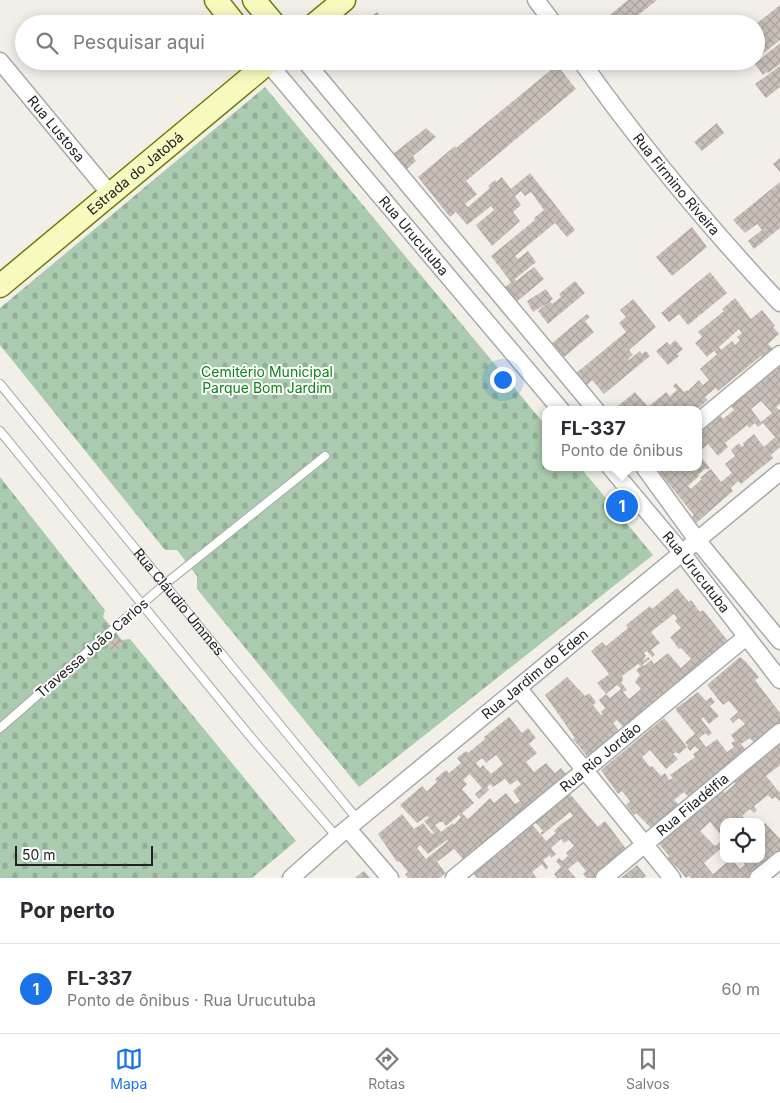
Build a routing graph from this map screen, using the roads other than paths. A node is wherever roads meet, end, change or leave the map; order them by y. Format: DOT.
graph roads {
  1 [pos="216,0"];
  2 [pos="254,0"];
  3 [pos="344,0"];
  4 [pos="536,0"];
  5 [pos="228,15"];
  6 [pos="266,15"];
  7 [pos="326,15"];
  8 [pos="547,15"];
  9 [pos="0,61"];
  10 [pos="259,70"];
  11 [pos="275,70"];
  12 [pos="313,70"];
  13 [pos="587,70"];
  14 [pos="111,195"];
  15 [pos="0,286"];
  16 [pos="780,303"];
  17 [pos="780,354"];
  18 [pos="0,384"];
  19 [pos="558,406"];
  20 [pos="593,406"];
  21 [pos="702,419"];
  22 [pos="0,432"];
  23 [pos="324,456"];
  24 [pos="613,471"];
  25 [pos="647,471"];
  26 [pos="780,472"];
  27 [pos="697,540"];
  28 [pos="682,554"];
  29 [pos="165,584"];
  30 [pos="141,605"];
  31 [pos="746,637"];
  32 [pos="780,641"];
  33 [pos="780,680"];
  34 [pos="519,689"];
  35 [pos="0,728"];
  36 [pos="780,732"];
  37 [pos="584,771"];
  38 [pos="347,829"];
  39 [pos="644,845"];
  40 [pos="780,860"];
  41 [pos="291,878"];
  42 [pos="390,878"];
  43 [pos="454,878"];
  44 [pos="604,878"];
  45 [pos="672,878"];
  46 [pos="758,878"];
  1 -- 5 [label="street"];
  2 -- 6 [label="street"];
  3 -- 7 [label="street"];
  4 -- 8 [label="street"];
  9 -- 14 [label="street, Rua Lustosa"];
  10 -- 14 [label="street, Estrada do Jatobá"];
  11 -- 19 [label="street, Rua Urucutuba"];
  12 -- 20 [label="street, Rua Urucutuba"];
  13 -- 16 [label="street, Rua Firmino Riveira"];
  14 -- 15 [label="street, Estrada do Jatobá"];
  17 -- 21 [label="street"];
  18 -- 29 [label="lane, Rua Cláudio Ummes"];
  22 -- 30 [label="lane, Rua Cláudio Ummes"];
  23 -- 29 [label="lane, Travessa João Carlos"];
  24 -- 28 [label="street, Rua Urucutuba"];
  25 -- 27 [label="street, Rua Urucutuba"];
  26 -- 27 [label="street, Rua Jardim do Éden"];
  27 -- 28 [label="street, Rua Jardim do Éden"];
  27 -- 32 [label="street, Rua Urucutuba"];
  28 -- 31 [label="street, Rua Urucutuba"];
  28 -- 34 [label="street, Rua Jardim do Éden"];
  29 -- 30 [label="lane, Travessa João Carlos"];
  29 -- 38 [label="lane, Rua Cláudio Ummes"];
  30 -- 35 [label="lane, Travessa João Carlos"];
  30 -- 38 [label="lane, Rua Cláudio Ummes"];
  31 -- 33 [label="street, Rua Urucutuba"];
  31 -- 37 [label="street, Rua Rio Jordão"];
  34 -- 37 [label="street"];
  34 -- 38 [label="street, Rua Jardim do Éden"];
  36 -- 39 [label="street, Rua Filadélfia"];
  37 -- 39 [label="street"];
  37 -- 43 [label="street, Rua Rio Jordão"];
  38 -- 41 [label="street, Rua Jardim do Éden"];
  38 -- 42 [label="street, Rua Cláudio Ummes"];
  39 -- 44 [label="street, Rua Filadélfia"];
  39 -- 45 [label="street"];
  40 -- 46 [label="street"];
}
